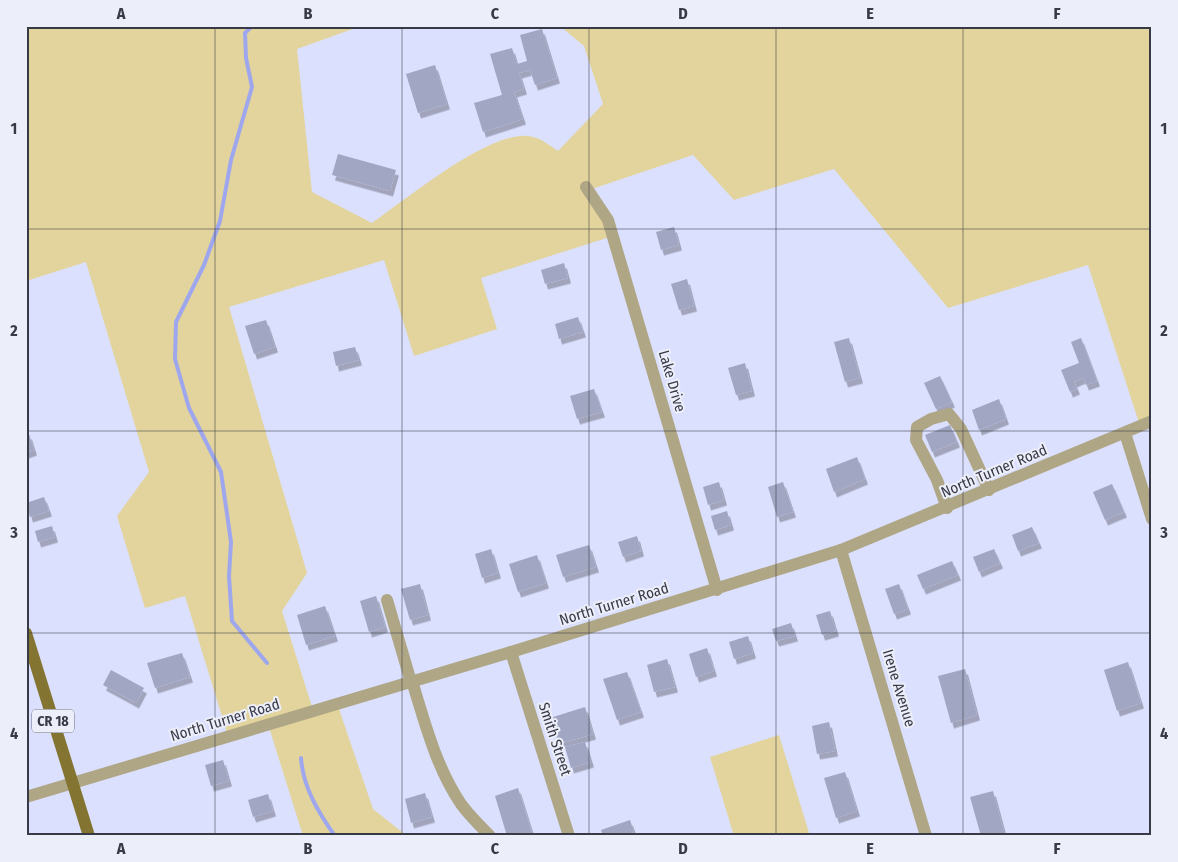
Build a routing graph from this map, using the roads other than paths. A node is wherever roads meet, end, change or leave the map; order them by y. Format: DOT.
graph roads {
  1 [pos="586,186"];
  2 [pos="1152,421"];
  3 [pos="1125,433"];
  4 [pos="989,490"];
  5 [pos="948,508"];
  6 [pos="1152,519"];
  7 [pos="842,550"];
  8 [pos="717,590"];
  9 [pos="387,600"];
  10 [pos="26,632"];
  11 [pos="511,652"];
  12 [pos="30,660"];
  13 [pos="411,682"];
  14 [pos="72,783"];
  15 [pos="26,797"];
  16 [pos="89,836"];
  17 [pos="490,836"];
  18 [pos="569,836"];
  19 [pos="926,836"];
  1 -- 8 [label="street, Lake Drive"];
  2 -- 3 [label="street, North Turner Road"];
  3 -- 4 [label="street, North Turner Road"];
  3 -- 6 [label="street"];
  4 -- 5 [label="street, North Turner Road"];
  4 -- 5 [label="street"];
  5 -- 7 [label="street, North Turner Road"];
  7 -- 8 [label="street, North Turner Road"];
  7 -- 19 [label="street, Irene Avenue"];
  8 -- 11 [label="street, North Turner Road"];
  9 -- 13 [label="street"];
  10 -- 12 [label="main road, CR 18"];
  11 -- 13 [label="street, North Turner Road"];
  11 -- 18 [label="street, Smith Street"];
  12 -- 14 [label="main road, CR 18"];
  13 -- 14 [label="street, North Turner Road"];
  13 -- 17 [label="street"];
  14 -- 15 [label="street, North Turner Road"];
  14 -- 16 [label="main road, CR 18"];
}
